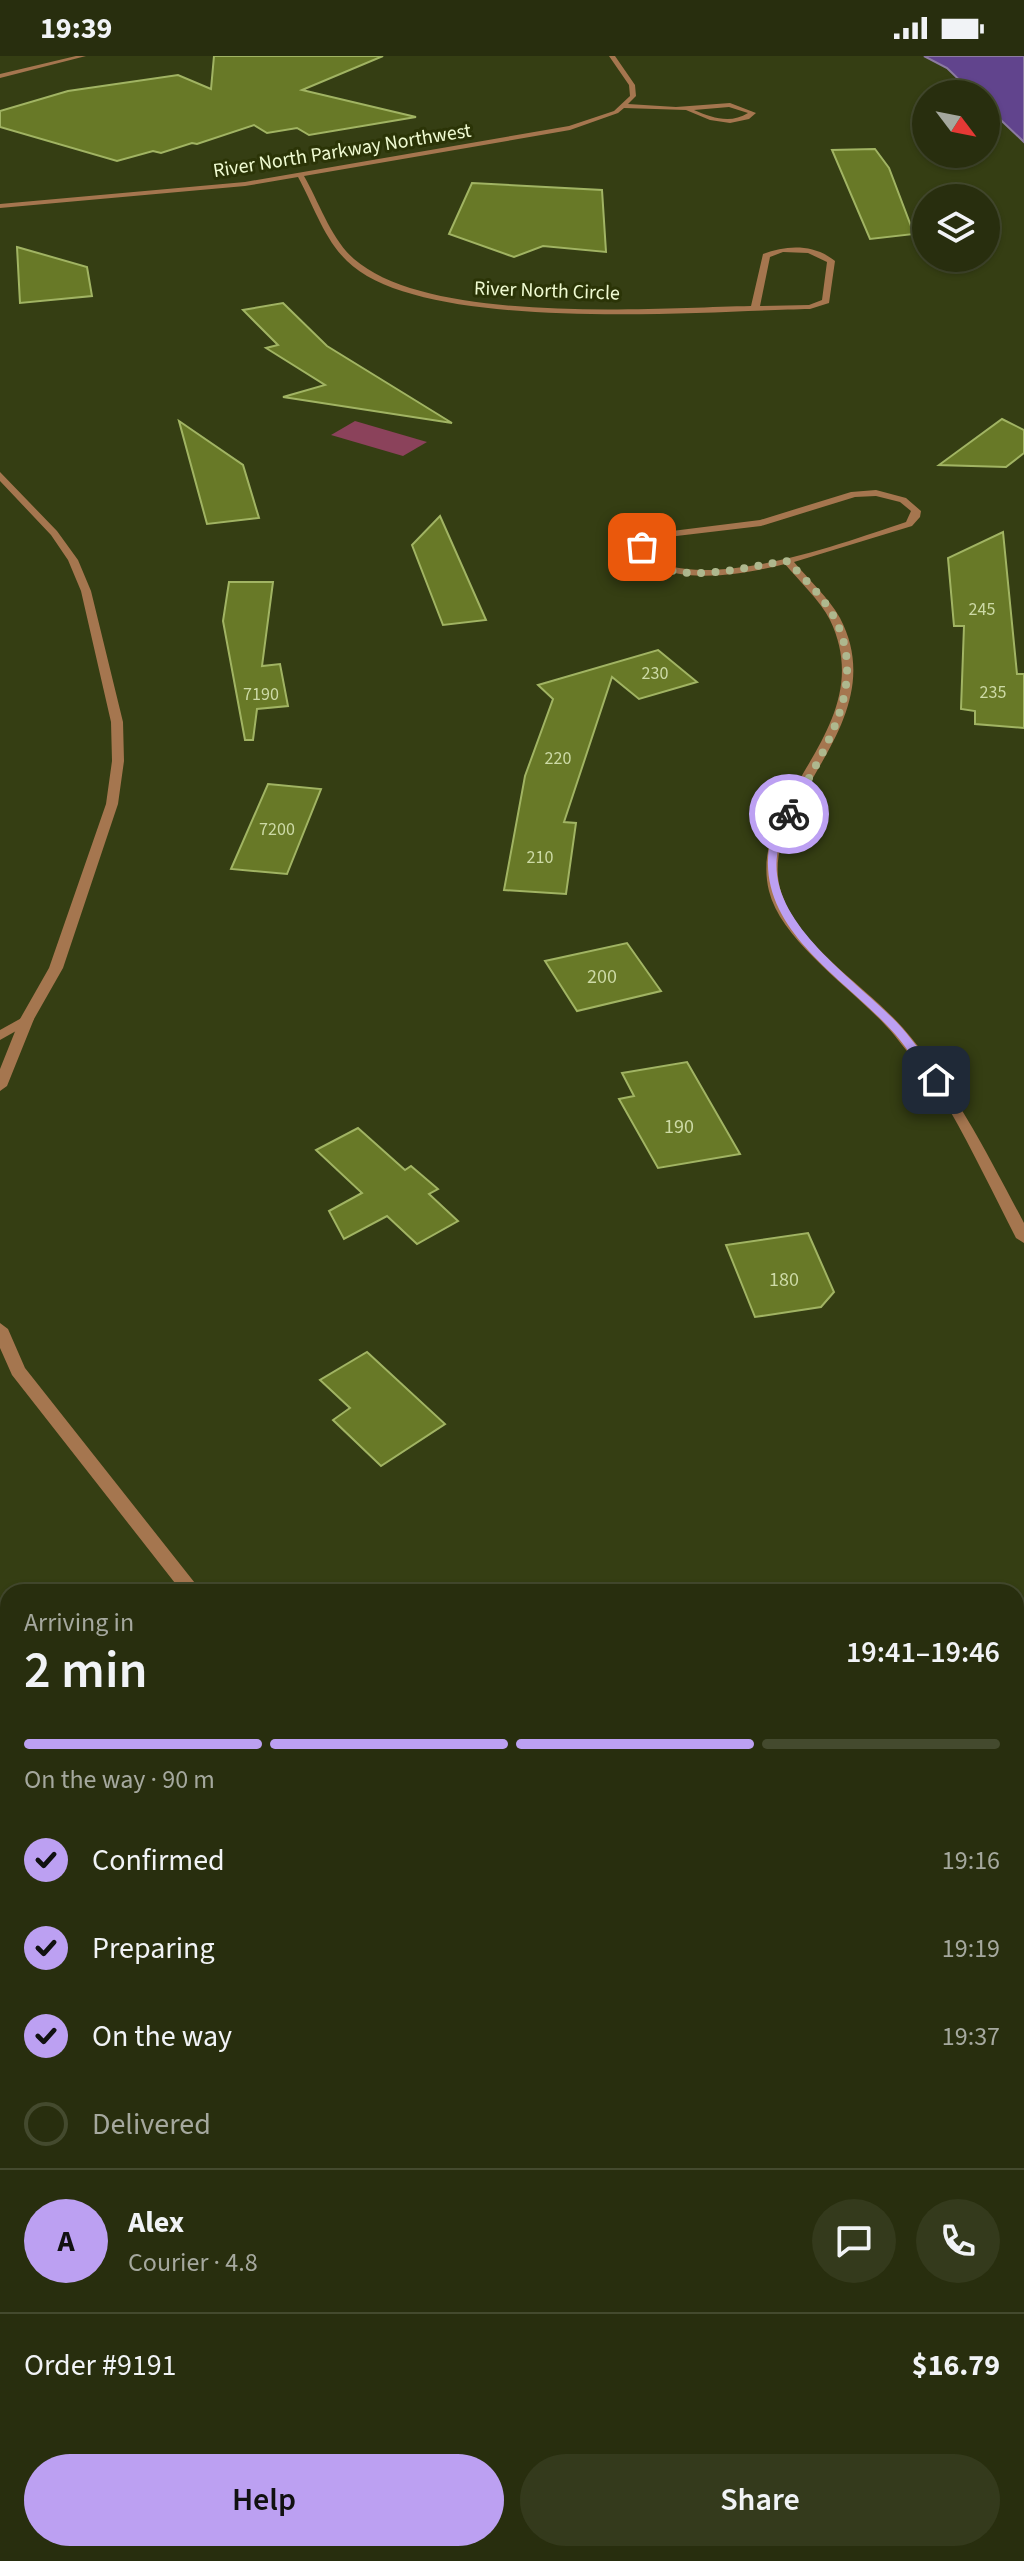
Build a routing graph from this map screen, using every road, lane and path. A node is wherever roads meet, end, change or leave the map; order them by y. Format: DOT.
graph roads {
  1 [pos="83,56"];
  2 [pos="612,56"];
  3 [pos="0,76"];
  4 [pos="625,106"];
  5 [pos="688,109"];
  6 [pos="301,176"];
  7 [pos="0,206"];
  8 [pos="755,308"];
  9 [pos="0,475"];
  10 [pos="788,561"];
  11 [pos="27,1019"];
  12 [pos="0,1036"];
  13 [pos="0,1086"];
  14 [pos="1024,1238"];
  15 [pos="0,1329"];
  16 [pos="187,1584"];
  1 -- 3 [label="street"];
  2 -- 4 [label="street"];
  4 -- 5 [label="street"];
  4 -- 6 [label="street, River North Parkway Northwest"];
  5 -- 5 [label="street"];
  6 -- 7 [label="street, River North Parkway Northwest"];
  6 -- 8 [label="street, River North Circle"];
  8 -- 8 [label="street, River North Circle"];
  9 -- 11 [label="street"];
  10 -- 10 [label="street"];
  10 -- 14 [label="street"];
  11 -- 12 [label="street"];
  11 -- 13 [label="street"];
  15 -- 16 [label="street"];
}
